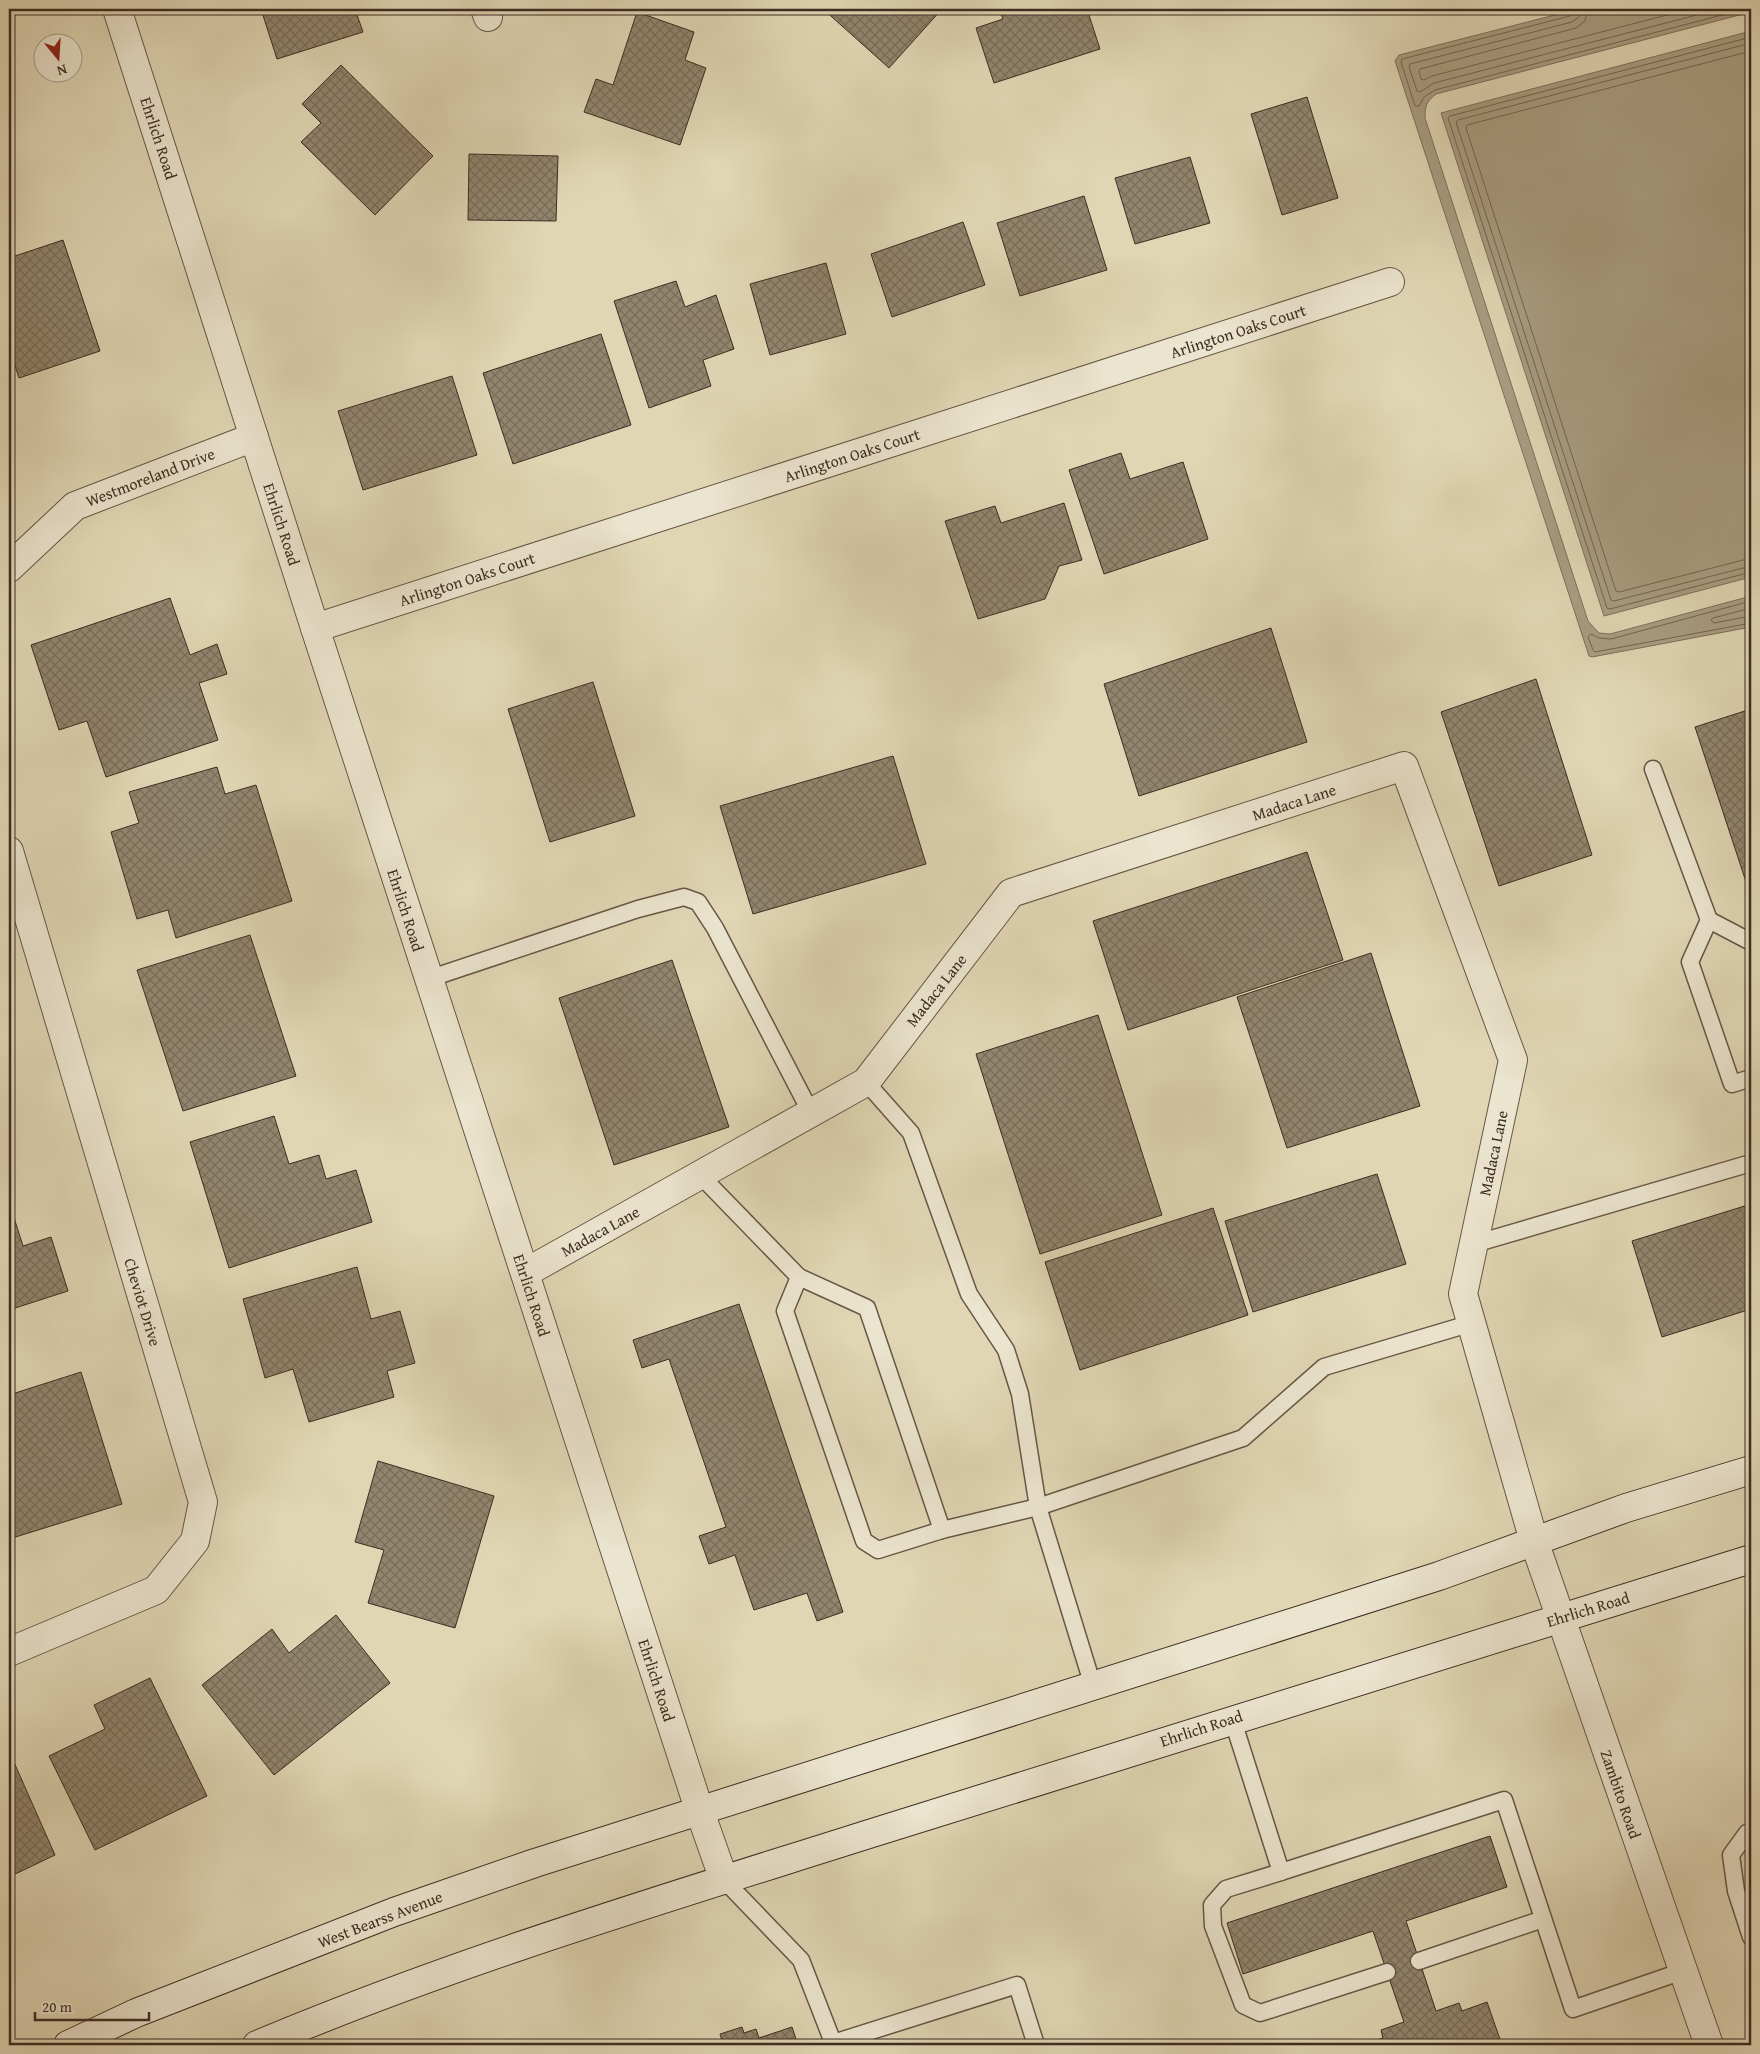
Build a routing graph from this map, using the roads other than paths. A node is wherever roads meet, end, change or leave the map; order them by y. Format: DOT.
graph roads {
  1 [pos="117,9"];
  2 [pos="1390,282"];
  3 [pos="254,437"];
  4 [pos="9,568"];
  5 [pos="315,628"];
  6 [pos="1653,769"];
  7 [pos="9,851"];
  8 [pos="1709,920"];
  9 [pos="1751,942"];
  10 [pos="428,979"];
  11 [pos="1751,1078"];
  12 [pos="866,1082"];
  13 [pos="811,1112"];
  14 [pos="1751,1162"];
  15 [pos="700,1175"];
  16 [pos="1474,1244"];
  17 [pos="525,1273"];
  18 [pos="799,1277"];
  19 [pos="1472,1323"];
  20 [pos="1751,1470"];
  21 [pos="1038,1507"];
  22 [pos="942,1530"];
  23 [pos="1534,1541"];
  24 [pos="1751,1559"];
  25 [pos="1560,1618"];
  26 [pos="9,1652"];
  27 [pos="1093,1686"];
  28 [pos="1232,1718"];
  29 [pos="699,1810"];
  30 [pos="1751,1831"];
  31 [pos="1281,1872"];
  32 [pos="724,1880"];
  33 [pos="1543,1919"];
  34 [pos="1751,1936"];
  35 [pos="1419,1961"];
  36 [pos="1683,1971"];
  37 [pos="1386,1972"];
  38 [pos="834,2044"];
  39 [pos="68,2045"];
  40 [pos="258,2045"];
  41 [pos="1036,2045"];
  42 [pos="1709,2045"];
  1 -- 3 [label="street, Ehrlich Road"];
  2 -- 5 [label="street, Arlington Oaks Court"];
  3 -- 4 [label="street, Westmoreland Drive"];
  3 -- 5 [label="street, Ehrlich Road"];
  5 -- 10 [label="street, Ehrlich Road"];
  6 -- 8 [label="lane"];
  7 -- 26 [label="street, Cheviot Drive"];
  8 -- 9 [label="lane"];
  8 -- 11 [label="lane"];
  10 -- 13 [label="lane"];
  10 -- 17 [label="street, Ehrlich Road"];
  12 -- 13 [label="street, Madaca Lane"];
  12 -- 16 [label="street, Madaca Lane"];
  12 -- 21 [label="lane"];
  13 -- 15 [label="street, Madaca Lane"];
  14 -- 16 [label="lane"];
  15 -- 17 [label="street, Madaca Lane"];
  15 -- 18 [label="lane"];
  16 -- 19 [label="street, Madaca Lane"];
  17 -- 29 [label="street, Ehrlich Road"];
  18 -- 22 [label="lane"];
  18 -- 22 [label="lane"];
  19 -- 21 [label="lane"];
  19 -- 23 [label="street, Madaca Lane"];
  20 -- 23 [label="street"];
  21 -- 22 [label="lane"];
  21 -- 27 [label="lane"];
  23 -- 25 [label="street, Zambito Road"];
  23 -- 27 [label="street"];
  24 -- 25 [label="street, Ehrlich Road"];
  25 -- 28 [label="street, Ehrlich Road"];
  25 -- 36 [label="street, Zambito Road"];
  27 -- 29 [label="street"];
  28 -- 31 [label="lane"];
  28 -- 32 [label="street, Ehrlich Road"];
  29 -- 32 [label="street, Ehrlich Road"];
  29 -- 39 [label="street, West Bearss Avenue"];
  30 -- 34 [label="lane"];
  31 -- 33 [label="lane"];
  31 -- 37 [label="lane"];
  32 -- 38 [label="lane"];
  32 -- 40 [label="street"];
  33 -- 35 [label="lane"];
  33 -- 36 [label="lane"];
  36 -- 42 [label="street, Zambito Road"];
  38 -- 41 [label="lane"];
}
